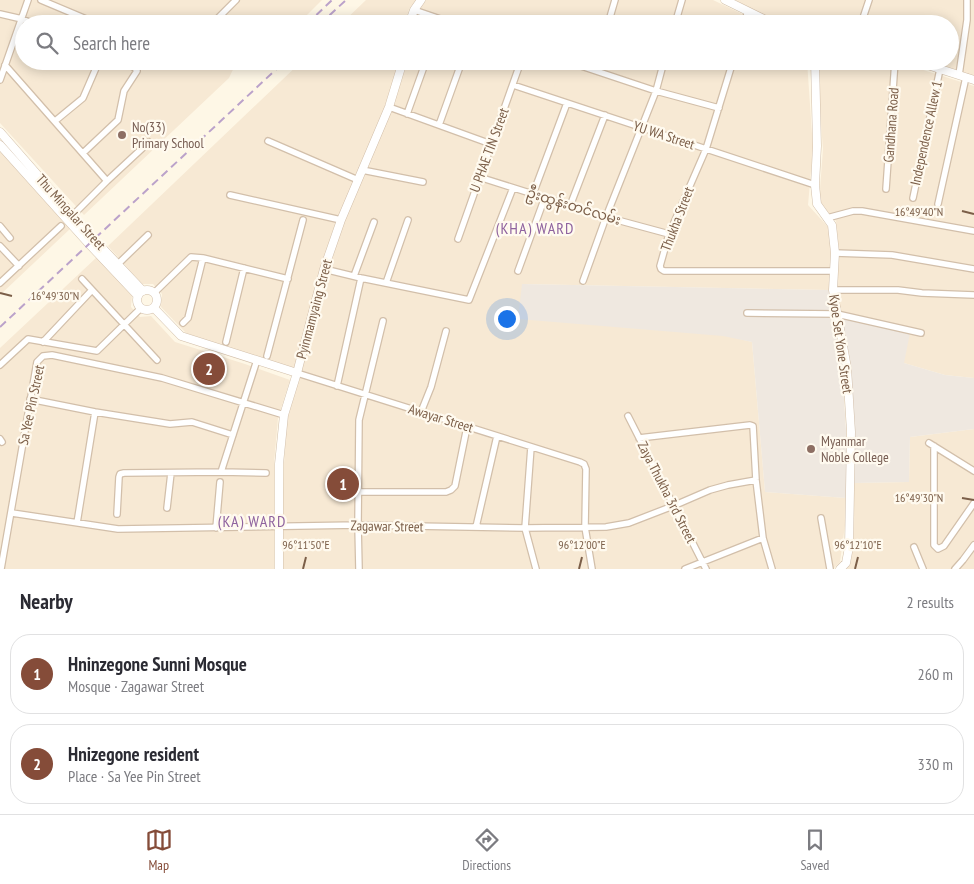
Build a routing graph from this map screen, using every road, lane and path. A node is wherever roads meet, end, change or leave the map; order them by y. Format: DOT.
graph roads {
  1 [pos="28,0"];
  2 [pos="40,0"];
  3 [pos="236,0"];
  4 [pos="420,0"];
  5 [pos="615,0"];
  6 [pos="682,0"];
  7 [pos="724,0"];
  8 [pos="869,0"];
  9 [pos="967,0"];
  10 [pos="414,10"];
  11 [pos="748,12"];
  12 [pos="0,14"];
  13 [pos="23,15"];
  14 [pos="76,15"];
  15 [pos="221,15"];
  16 [pos="412,15"];
  17 [pos="426,15"];
  18 [pos="611,15"];
  19 [pos="678,15"];
  20 [pos="747,15"];
  21 [pos="754,15"];
  22 [pos="865,15"];
  23 [pos="15,17"];
  24 [pos="15,37"];
  25 [pos="5,65"];
  26 [pos="95,70"];
  27 [pos="136,70"];
  28 [pos="401,70"];
  29 [pos="423,70"];
  30 [pos="459,70"];
  31 [pos="518,70"];
  32 [pos="592,70"];
  33 [pos="662,70"];
  34 [pos="730,70"];
  35 [pos="815,70"];
  36 [pos="894,70"];
  37 [pos="940,70"];
  38 [pos="943,70"];
  39 [pos="966,77"];
  40 [pos="0,80"];
  41 [pos="513,85"];
  42 [pos="656,91"];
  43 [pos="567,103"];
  44 [pos="389,107"];
  45 [pos="718,108"];
  46 [pos="407,114"];
  47 [pos="605,115"];
  48 [pos="55,121"];
  49 [pos="439,125"];
  50 [pos="641,127"];
  51 [pos="0,132"];
  52 [pos="268,141"];
  53 [pos="149,142"];
  54 [pos="491,144"];
  55 [pos="0,145"];
  56 [pos="706,149"];
  57 [pos="83,153"];
  58 [pos="362,170"];
  59 [pos="480,176"];
  60 [pos="358,180"];
  61 [pos="107,181"];
  62 [pos="423,182"];
  63 [pos="815,185"];
  64 [pos="513,188"];
  65 [pos="886,189"];
  66 [pos="533,194"];
  67 [pos="230,195"];
  68 [pos="545,197"];
  69 [pos="913,198"];
  70 [pos="938,204"];
  71 [pos="570,206"];
  72 [pos="606,217"];
  73 [pos="827,218"];
  74 [pos="67,220"];
  75 [pos="303,220"];
  76 [pos="341,220"];
  77 [pos="408,220"];
  78 [pos="374,222"];
  79 [pos="0,226"];
  80 [pos="974,230"];
  81 [pos="669,234"];
  82 [pos="148,236"];
  83 [pos="10,238"];
  84 [pos="458,239"];
  85 [pos="0,246"];
  86 [pos="835,254"];
  87 [pos="203,258"];
  88 [pos="118,264"];
  89 [pos="18,266"];
  90 [pos="244,268"];
  91 [pos="324,269"];
  92 [pos="974,269"];
  93 [pos="518,271"];
  94 [pos="834,271"];
  95 [pos="354,276"];
  96 [pos="361,278"];
  97 [pos="82,279"];
  98 [pos="288,279"];
  99 [pos="583,282"];
  100 [pos="0,283"];
  101 [pos="386,283"];
  102 [pos="92,290"];
  103 [pos="833,290"];
  104 [pos="154,293"];
  105 [pos="140,294"];
  106 [pos="974,295"];
  107 [pos="141,308"];
  108 [pos="154,308"];
  109 [pos="747,313"];
  110 [pos="837,314"];
  111 [pos="383,321"];
  112 [pos="183,324"];
  113 [pos="124,325"];
  114 [pos="446,331"];
  115 [pos="921,334"];
  116 [pos="44,342"];
  117 [pos="226,342"];
  118 [pos="267,356"];
  119 [pos="157,360"];
  120 [pos="257,360"];
  121 [pos="0,365"];
  122 [pos="297,373"];
  123 [pos="337,386"];
  124 [pos="365,394"];
  125 [pos="30,399"];
  126 [pos="244,402"];
  127 [pos="95,412"];
  128 [pos="421,412"];
  129 [pos="284,415"];
  130 [pos="628,416"];
  131 [pos="467,426"];
  132 [pos="233,435"];
  133 [pos="497,436"];
  134 [pos="639,438"];
  135 [pos="531,447"];
  136 [pos="974,470"];
  137 [pos="221,472"];
  138 [pos="171,473"];
  139 [pos="266,473"];
  140 [pos="756,480"];
  141 [pos="220,482"];
  142 [pos="358,492"];
  143 [pos="974,503"];
  144 [pos="674,506"];
  145 [pos="167,508"];
  146 [pos="12,513"];
  147 [pos="117,514"];
  148 [pos="820,518"];
  149 [pos="77,522"];
  150 [pos="358,525"];
  151 [pos="278,526"];
  152 [pos="476,527"];
  153 [pos="585,527"];
  154 [pos="216,528"];
  155 [pos="525,528"];
  156 [pos="763,538"];
  157 [pos="974,544"];
  158 [pos="914,547"];
  159 [pos="702,562"];
  160 [pos="0,569"];
  161 [pos="279,569"];
  162 [pos="359,569"];
  163 [pos="536,569"];
  164 [pos="592,569"];
  165 [pos="685,569"];
  166 [pos="706,569"];
  167 [pos="772,569"];
  168 [pos="830,569"];
  169 [pos="840,569"];
  170 [pos="923,569"];
  171 [pos="955,569"];
  1 -- 13 [label="street"];
  2 -- 14 [label="street"];
  3 -- 15 [label="street"];
  4 -- 10 [label="street"];
  5 -- 18 [label="street"];
  6 -- 19 [label="street"];
  7 -- 11 [label="street"];
  8 -- 22 [label="street"];
  9 -- 39 [label="street"];
  10 -- 16 [label="street"];
  10 -- 17 [label="street"];
  11 -- 20 [label="street"];
  11 -- 21 [label="street"];
  12 -- 23 [label="street"];
  24 -- 25 [label="street"];
  25 -- 40 [label="street"];
  25 -- 48 [label="street"];
  26 -- 48 [label="street"];
  27 -- 57 [label="street"];
  28 -- 44 [label="street, Pyinmamyaing Street"];
  29 -- 46 [label="street"];
  30 -- 49 [label="street"];
  31 -- 41 [label="street, U PHAE TIN Street"];
  32 -- 42 [label="street"];
  33 -- 42 [label="street"];
  34 -- 45 [label="street, Thukha Street"];
  35 -- 63 [label="street, Kyoe Set Yone Street"];
  36 -- 65 [label="street, Gandhana Road"];
  37 -- 69 [label="street, Independence Allew 1"];
  38 -- 39 [label="street"];
  39 -- 70 [label="street"];
  41 -- 43 [label="street, YU WA Street"];
  41 -- 54 [label="street, U PHAE TIN Street"];
  42 -- 45 [label="street"];
  42 -- 50 [label="street"];
  43 -- 47 [label="street, YU WA Street"];
  43 -- 66 [label="street"];
  44 -- 46 [label="street"];
  44 -- 58 [label="street, Pyinmamyaing Street"];
  45 -- 56 [label="street, Thukha Street"];
  46 -- 49 [label="street"];
  47 -- 50 [label="street, YU WA Street"];
  47 -- 71 [label="street"];
  48 -- 57 [label="street"];
  49 -- 54 [label="street"];
  50 -- 56 [label="street, YU WA Street"];
  50 -- 72 [label="street"];
  51 -- 74 [label="street, Thu Mingalar Street"];
  52 -- 60 [label="street"];
  53 -- 61 [label="street"];
  54 -- 59 [label="street, U PHAE TIN Street"];
  55 -- 74 [label="street, Thu Mingalar Street"];
  56 -- 63 [label="street, YU WA Street"];
  56 -- 81 [label="street, Thukha Street"];
  57 -- 61 [label="street"];
  58 -- 60 [label="street, Pyinmamyaing Street"];
  58 -- 62 [label="street"];
  59 -- 64 [label="street, ဦးထွန်းတင်လမ်း"];
  59 -- 84 [label="street, U PHAE TIN Street"];
  60 -- 76 [label="street, Pyinmamyaing Street"];
  61 -- 74 [label="street"];
  63 -- 73 [label="street, Kyoe Set Yone Street"];
  64 -- 66 [label="street, ဦးထွန်းတင်လမ်း"];
  64 -- 101 [label="street"];
  66 -- 68 [label="street, ဦးထွန်းတင်လမ်း"];
  67 -- 76 [label="street"];
  68 -- 71 [label="street, ဦးထွန်းတင်လမ်း"];
  68 -- 93 [label="street"];
  71 -- 72 [label="street, ဦးထွန်းတင်လမ်း"];
  72 -- 81 [label="street, ဦးထွန်းတင်လမ်း"];
  72 -- 99 [label="street"];
  73 -- 80 [label="street"];
  73 -- 86 [label="street, Kyoe Set Yone Street"];
  74 -- 88 [label="street, Thu Mingalar Street"];
  74 -- 89 [label="street"];
  74 -- 105 [label="street, Thu Mingalar Street"];
  75 -- 98 [label="street"];
  76 -- 91 [label="street, Pyinmamyaing Street"];
  77 -- 101 [label="street"];
  78 -- 95 [label="street"];
  79 -- 83 [label="street"];
  81 -- 94 [label="street, Thukha Street"];
  82 -- 88 [label="street"];
  85 -- 89 [label="street"];
  86 -- 92 [label="street"];
  86 -- 94 [label="street, Kyoe Set Yone Street"];
  87 -- 90 [label="street"];
  87 -- 104 [label="street"];
  87 -- 112 [label="street"];
  88 -- 105 [label="street, Thu Mingalar Street"];
  89 -- 100 [label="street"];
  90 -- 98 [label="street"];
  90 -- 117 [label="street"];
  91 -- 95 [label="street"];
  91 -- 122 [label="street, Pyinmamyaing Street"];
  94 -- 103 [label="street, Kyoe Set Yone Street"];
  95 -- 96 [label="street"];
  96 -- 101 [label="street"];
  96 -- 123 [label="street"];
  97 -- 102 [label="street"];
  98 -- 118 [label="street"];
  102 -- 113 [label="street"];
  102 -- 116 [label="street"];
  103 -- 106 [label="street"];
  103 -- 110 [label="street, Kyoe Set Yone Street"];
  104 -- 105 [label="street"];
  104 -- 108 [label="street"];
  105 -- 107 [label="street"];
  107 -- 108 [label="street"];
  107 -- 113 [label="street"];
  108 -- 120 [label="street"];
  109 -- 110 [label="street"];
  110 -- 115 [label="street"];
  110 -- 169 [label="street, Kyoe Set Yone Street"];
  111 -- 124 [label="street"];
  113 -- 116 [label="street"];
  113 -- 119 [label="street"];
  114 -- 128 [label="street"];
  116 -- 121 [label="street"];
  120 -- 122 [label="street"];
  120 -- 126 [label="street"];
  122 -- 123 [label="street, Awayar Street"];
  122 -- 129 [label="street, Pyinmamyaing Street"];
  123 -- 124 [label="street, Awayar Street"];
  124 -- 128 [label="street, Awayar Street"];
  124 -- 142 [label="street"];
  125 -- 126 [label="street, Sa Yee Pin Street"];
  125 -- 127 [label="street"];
  125 -- 146 [label="street, Sa Yee Pin Street"];
  126 -- 129 [label="street"];
  126 -- 132 [label="street"];
  127 -- 132 [label="street"];
  127 -- 149 [label="street"];
  128 -- 131 [label="street, Awayar Street"];
  129 -- 151 [label="street, Pyinmamyaing Street"];
  130 -- 134 [label="street, Zaya Thukha 3rd Street"];
  131 -- 133 [label="street, Awayar Street"];
  131 -- 142 [label="street"];
  132 -- 137 [label="street"];
  133 -- 135 [label="street, Awayar Street"];
  133 -- 152 [label="street"];
  134 -- 140 [label="street"];
  134 -- 144 [label="street, Zaya Thukha 3rd Street"];
  135 -- 153 [label="street, Awayar Street"];
  135 -- 155 [label="street"];
  136 -- 143 [label="street"];
  137 -- 138 [label="street"];
  137 -- 139 [label="street"];
  138 -- 145 [label="street"];
  138 -- 147 [label="street"];
  140 -- 144 [label="street, Zagawar Street"];
  140 -- 156 [label="street"];
  141 -- 154 [label="street"];
  142 -- 150 [label="street"];
  144 -- 153 [label="street, Zagawar Street"];
  144 -- 159 [label="street, Zaya Thukha 3rd Street"];
  146 -- 149 [label="street, Zagawar Street"];
  146 -- 160 [label="street, Sa Yee Pin Street"];
  148 -- 168 [label="street"];
  149 -- 154 [label="street, Zagawar Street"];
  150 -- 151 [label="street, Zagawar Street"];
  150 -- 152 [label="street, Zagawar Street"];
  150 -- 162 [label="street"];
  151 -- 154 [label="street, Zagawar Street"];
  151 -- 161 [label="street, Pyinmamyaing Street"];
  152 -- 155 [label="street, Zagawar Street"];
  153 -- 155 [label="street, Zagawar Street"];
  153 -- 164 [label="street"];
  155 -- 163 [label="street"];
  156 -- 159 [label="street"];
  156 -- 167 [label="street"];
  157 -- 171 [label="street"];
  158 -- 170 [label="street"];
  159 -- 165 [label="street"];
  159 -- 166 [label="street, Zaya Thukha 3rd Street"];
}
